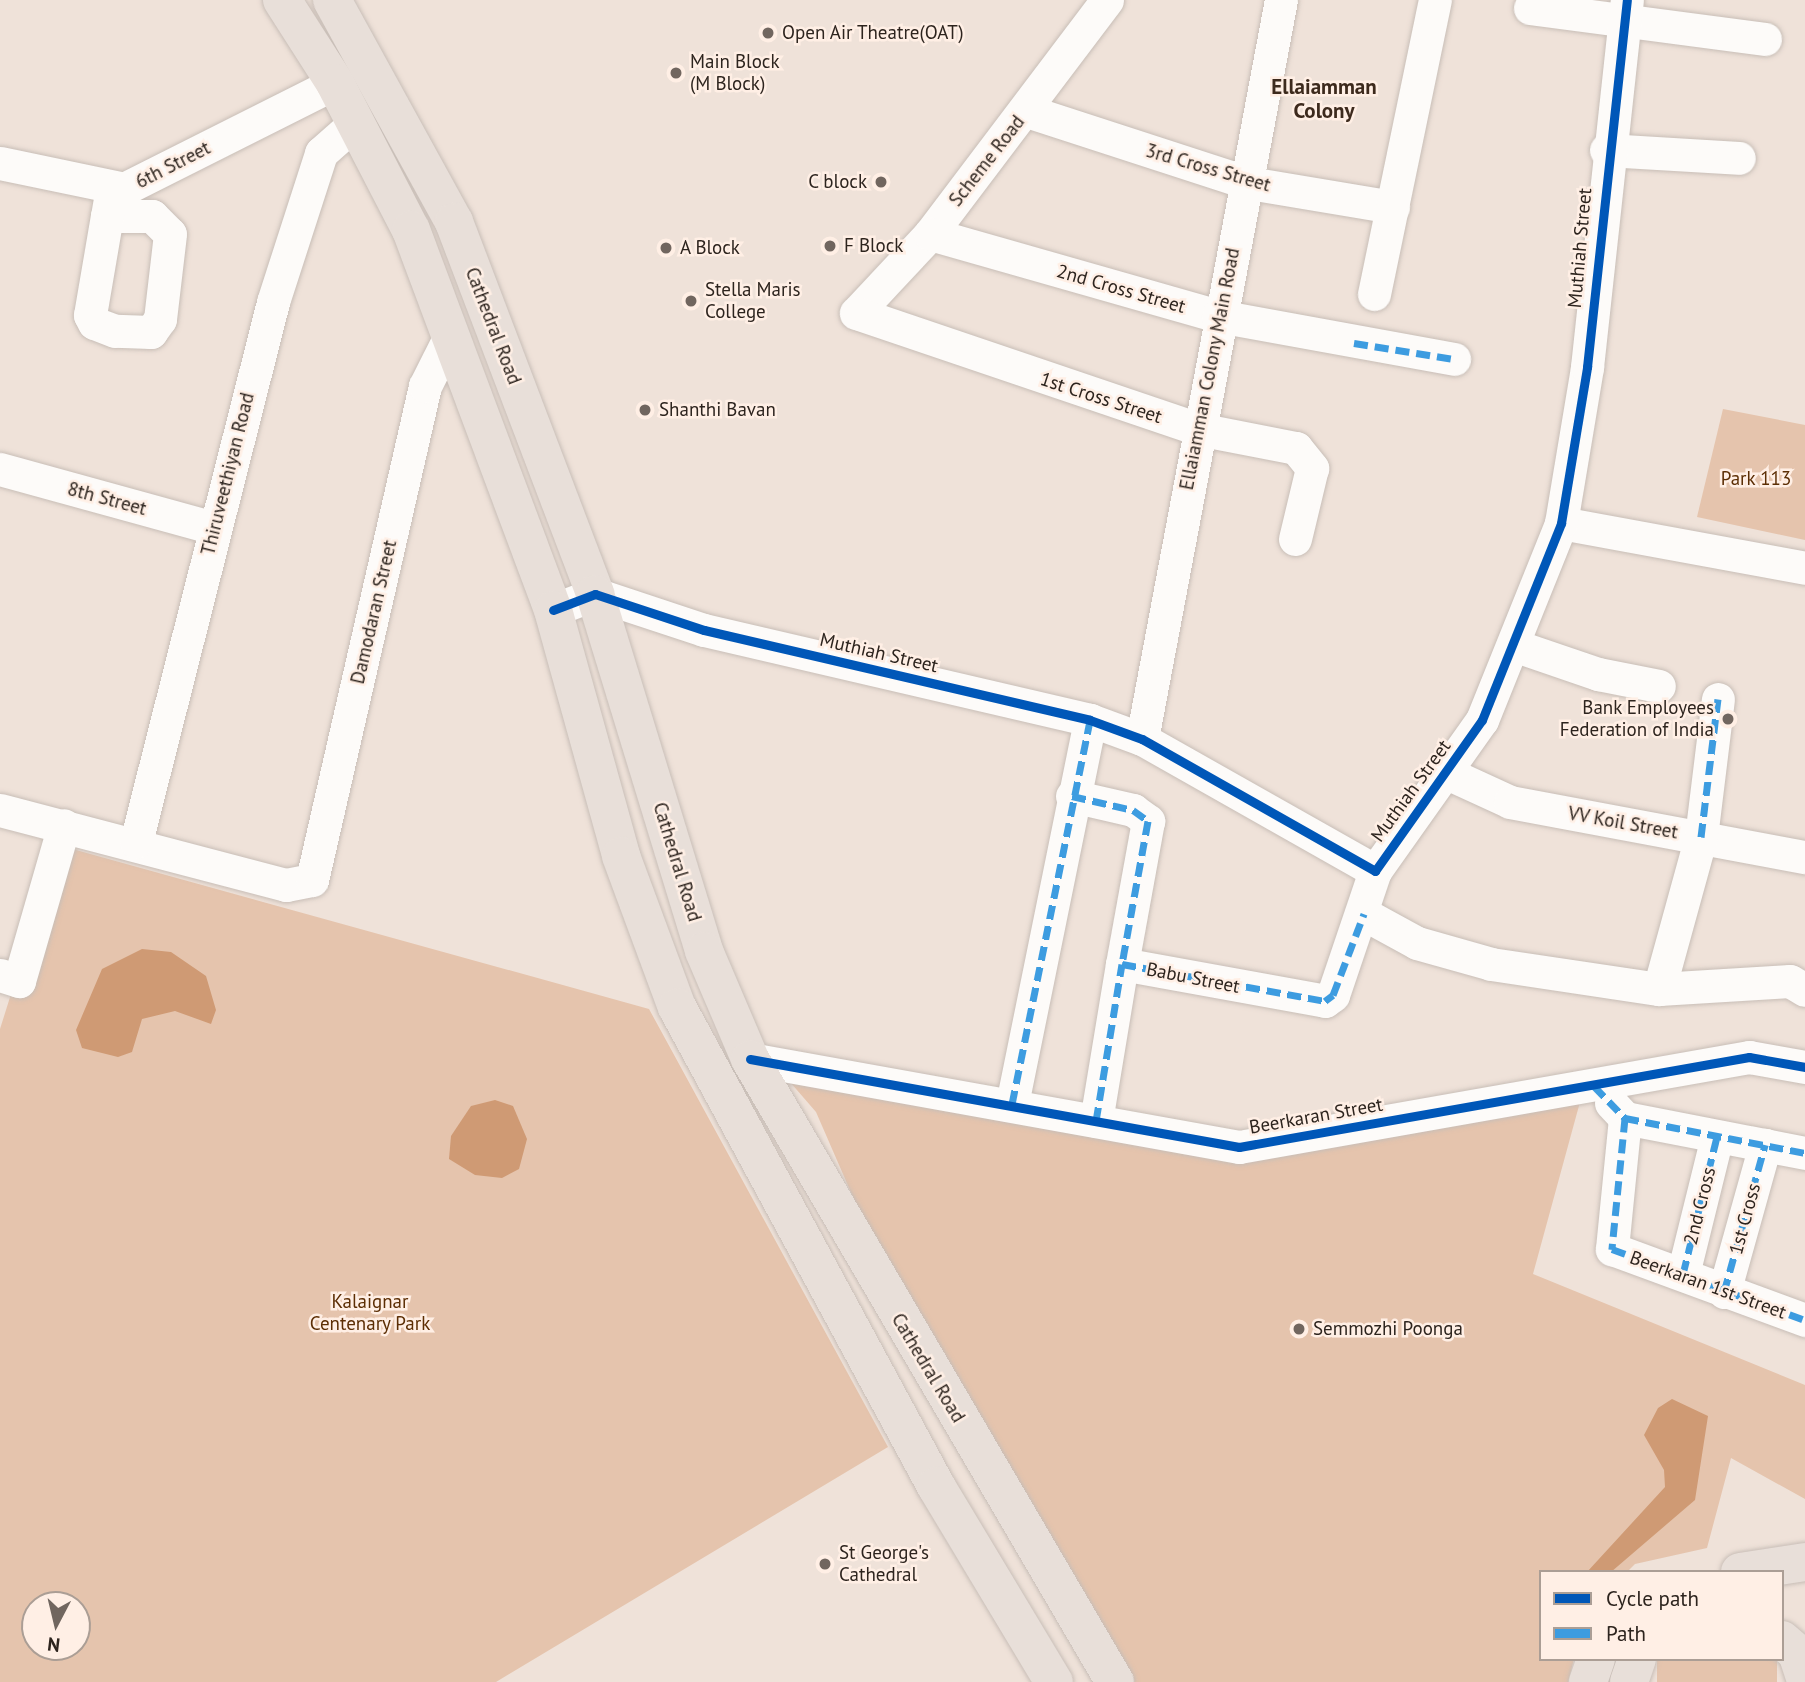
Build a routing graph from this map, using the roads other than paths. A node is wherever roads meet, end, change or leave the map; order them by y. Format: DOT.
graph roads {
  1 [pos="282,0"];
  2 [pos="332,0"];
  3 [pos="1107,0"];
  4 [pos="1281,0"];
  5 [pos="1435,0"];
  6 [pos="1530,8"];
  7 [pos="1625,12"];
  8 [pos="1765,39"];
  9 [pos="335,83"];
  10 [pos="1027,111"];
  11 [pos="355,123"];
  12 [pos="1606,150"];
  13 [pos="1739,158"];
  14 [pos="0,163"];
  15 [pos="1249,183"];
  16 [pos="1393,207"];
  17 [pos="930,234"];
  18 [pos="1374,294"];
  19 [pos="856,313"];
  20 [pos="1218,316"];
  21 [pos="450,336"];
  22 [pos="1454,359"];
  23 [pos="1198,429"];
  24 [pos="0,469"];
  25 [pos="1560,523"];
  26 [pos="214,528"];
  27 [pos="1295,539"];
  28 [pos="1805,568"];
  29 [pos="595,594"];
  30 [pos="553,610"];
  31 [pos="1516,646"];
  32 [pos="1659,686"];
  33 [pos="1718,699"];
  34 [pos="1090,720"];
  35 [pos="1142,739"];
  36 [pos="1447,773"];
  37 [pos="1072,796"];
  38 [pos="0,810"];
  39 [pos="64,825"];
  40 [pos="1702,837"];
  41 [pos="136,842"];
  42 [pos="1805,857"];
  43 [pos="1375,871"];
  44 [pos="1364,914"];
  45 [pos="1122,964"];
  46 [pos="0,975"];
  47 [pos="1659,989"];
  48 [pos="1805,990"];
  49 [pos="750,1059"];
  50 [pos="1805,1067"];
  51 [pos="1594,1086"];
  52 [pos="1012,1104"];
  53 [pos="1625,1118"];
  54 [pos="1096,1121"];
  55 [pos="1717,1137"];
  56 [pos="1765,1145"];
  57 [pos="1805,1153"];
  58 [pos="1683,1274"];
  59 [pos="1724,1292"];
  60 [pos="1805,1320"];
  61 [pos="1802,1566"];
  62 [pos="1761,1570"];
  63 [pos="1784,1642"];
  64 [pos="1595,1661"];
  65 [pos="1636,1661"];
  66 [pos="1805,1677"];
  67 [pos="1054,1682"];
  68 [pos="1115,1682"];
  69 [pos="1588,1682"];
  70 [pos="1629,1682"];
  1 -- 9 [label="main road"];
  2 -- 29 [label="main road, Cathedral Road"];
  3 -- 10 [label="street, Scheme Road"];
  4 -- 15 [label="street, Ellaiamman Colony Main Road"];
  5 -- 16 [label="street"];
  6 -- 7 [label="street"];
  7 -- 8 [label="street"];
  7 -- 12 [label="street, Muthiah Street"];
  9 -- 11 [label="main road"];
  9 -- 14 [label="street, 6th Street"];
  10 -- 15 [label="street, 3rd Cross Street"];
  10 -- 17 [label="street, Scheme Road"];
  11 -- 21 [label="main road"];
  11 -- 26 [label="street, Thiruveethiyan Road"];
  12 -- 13 [label="street"];
  12 -- 25 [label="street, Muthiah Street"];
  15 -- 16 [label="street, 3rd Cross Street"];
  15 -- 20 [label="street, Ellaiamman Colony Main Road"];
  16 -- 18 [label="street"];
  17 -- 19 [label="street, Scheme Road"];
  17 -- 20 [label="street, 2nd Cross Street"];
  19 -- 23 [label="street, 1st Cross Street"];
  20 -- 22 [label="street, 2nd Cross Street"];
  20 -- 23 [label="street, Ellaiamman Colony Main Road"];
  21 -- 30 [label="main road"];
  21 -- 41 [label="street, Damodaran Street"];
  23 -- 27 [label="street, 1st Cross Street"];
  23 -- 35 [label="street, Ellaiamman Colony Main Road"];
  24 -- 26 [label="street, 8th Street"];
  25 -- 28 [label="street"];
  25 -- 31 [label="street, Muthiah Street"];
  26 -- 41 [label="street, Thiruveethiyan Road"];
  29 -- 30 [label="street"];
  29 -- 34 [label="street, Muthiah Street"];
  29 -- 49 [label="main road, Cathedral Road"];
  30 -- 67 [label="main road"];
  31 -- 32 [label="street"];
  31 -- 36 [label="street, Muthiah Street"];
  33 -- 40 [label="street"];
  34 -- 35 [label="street, Muthiah Street"];
  34 -- 37 [label="street"];
  35 -- 43 [label="street, Muthiah Street"];
  36 -- 40 [label="street, VV Koil Street"];
  36 -- 43 [label="street, Muthiah Street"];
  37 -- 45 [label="street"];
  37 -- 52 [label="street"];
  38 -- 39 [label="street"];
  39 -- 41 [label="street"];
  39 -- 46 [label="street"];
  40 -- 42 [label="street, VV Koil Street"];
  40 -- 47 [label="street"];
  43 -- 44 [label="street, Babu Street"];
  44 -- 45 [label="street, Babu Street"];
  44 -- 47 [label="street"];
  45 -- 54 [label="street, Babu Street"];
  47 -- 48 [label="street"];
  49 -- 52 [label="street, Beerkaran Street"];
  49 -- 68 [label="main road, Cathedral Road"];
  50 -- 51 [label="street, Beerkaran Street"];
  51 -- 53 [label="street"];
  51 -- 54 [label="street, Beerkaran Street"];
  52 -- 54 [label="street, Beerkaran Street"];
  53 -- 55 [label="street"];
  53 -- 58 [label="street, Beerkaran 1st Street"];
  55 -- 56 [label="street"];
  55 -- 58 [label="street, 2nd Cross"];
  56 -- 57 [label="street"];
  56 -- 59 [label="street, 1st Cross"];
  58 -- 59 [label="street, Beerkaran 1st Street"];
  59 -- 60 [label="street, Beerkaran 1st Street"];
  61 -- 62 [label="main road"];
  63 -- 66 [label="main road"];
  64 -- 69 [label="main road"];
  65 -- 70 [label="main road"];
}
